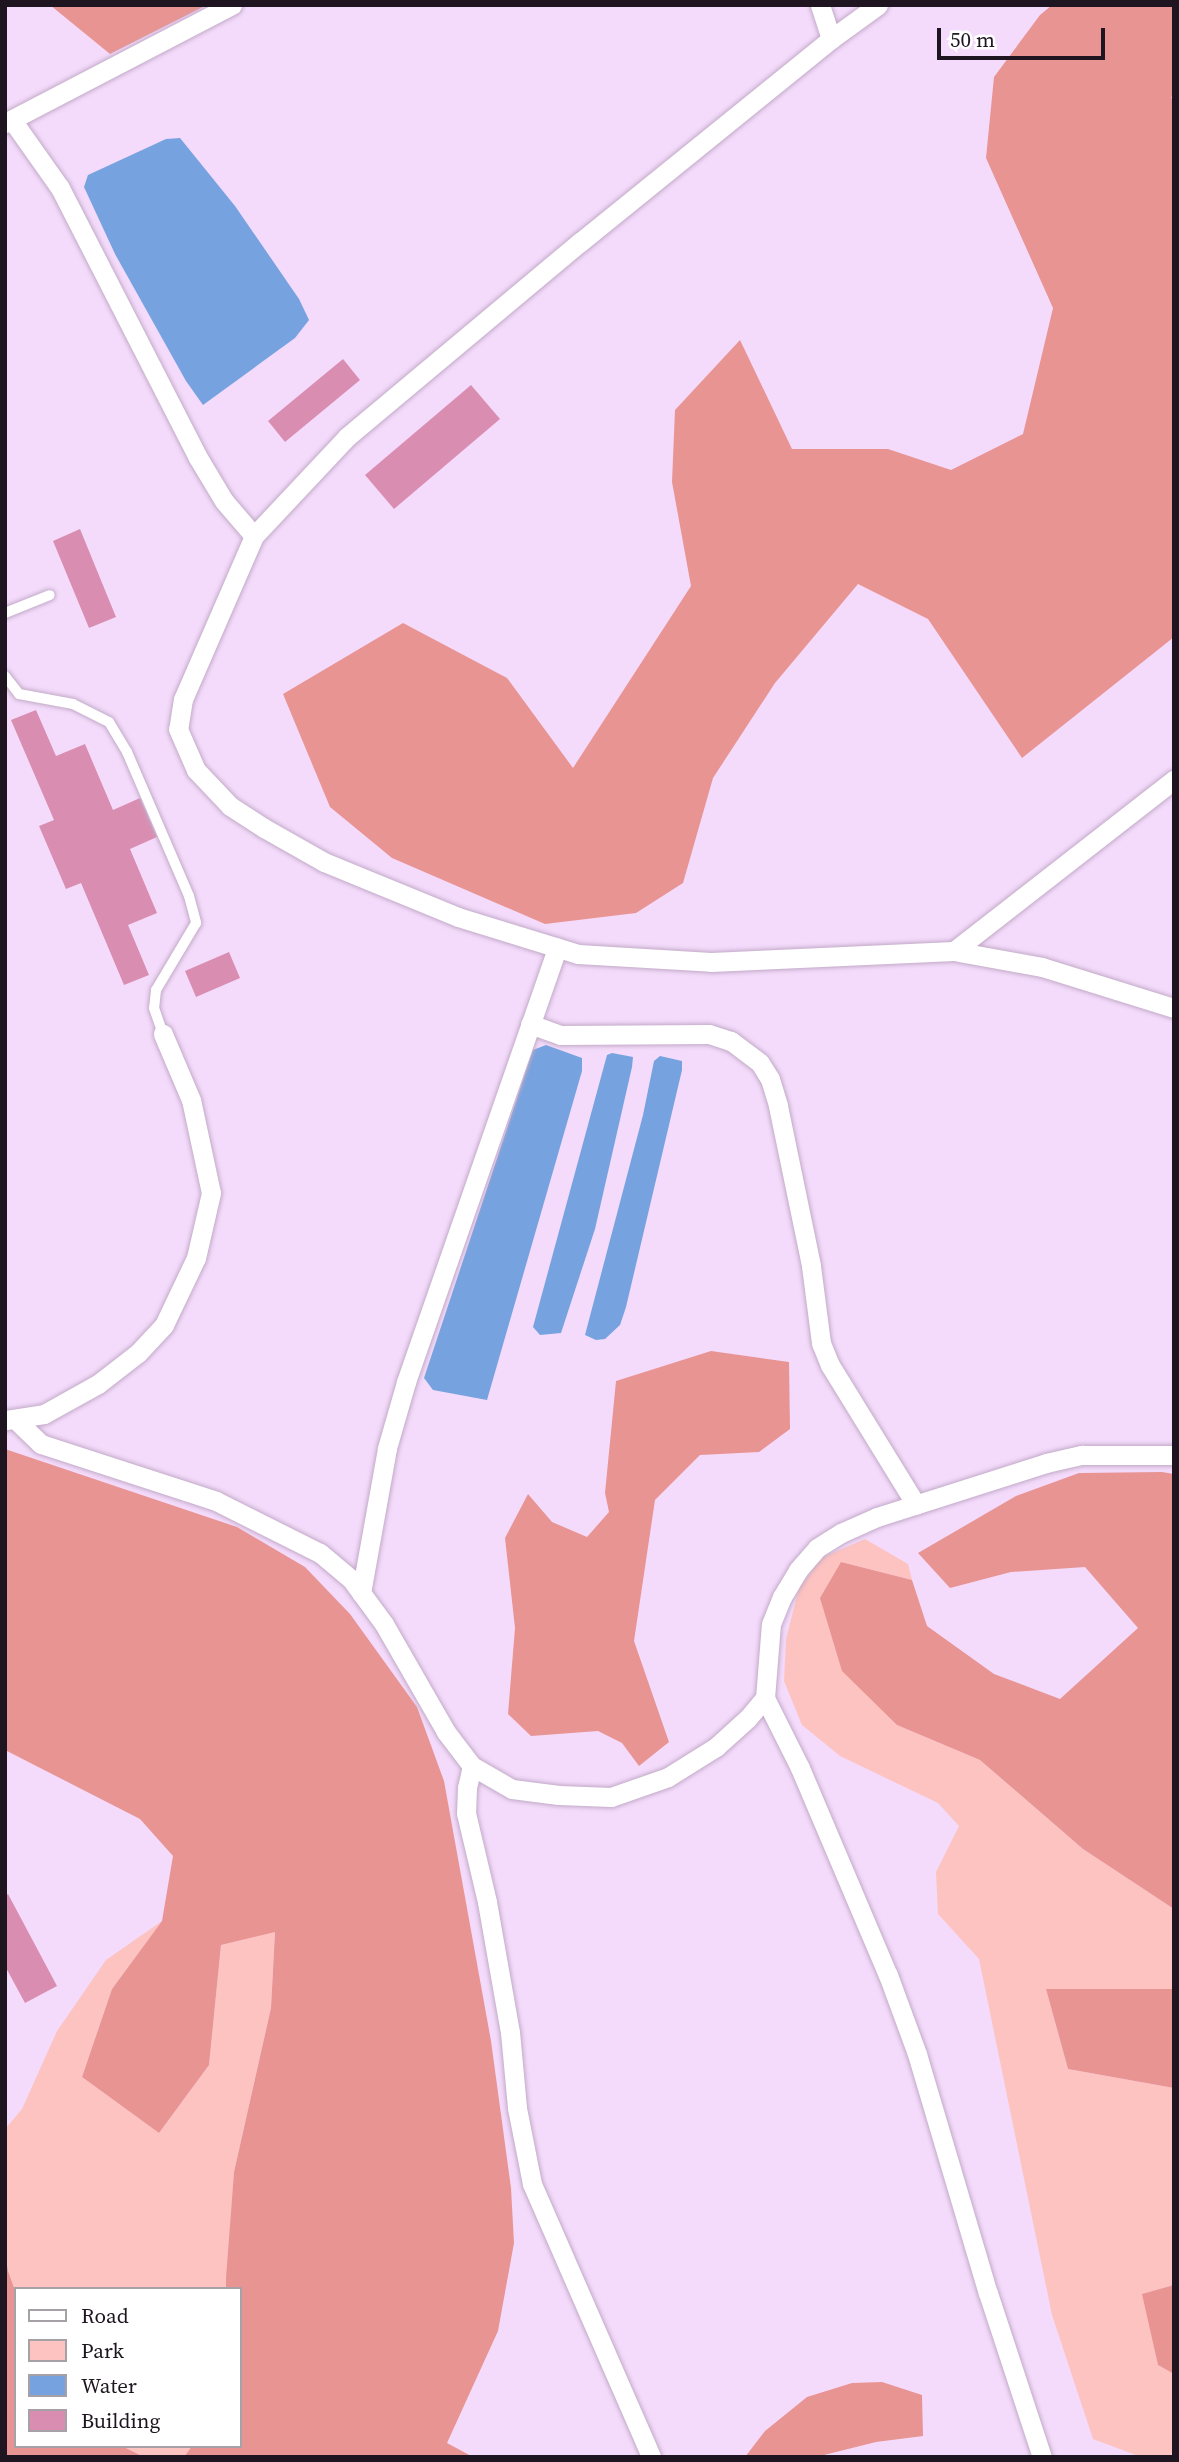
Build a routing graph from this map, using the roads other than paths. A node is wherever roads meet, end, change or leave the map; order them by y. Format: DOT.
graph roads {
  1 [pos="232,5"];
  2 [pos="820,5"];
  3 [pos="878,5"];
  4 [pos="831,39"];
  5 [pos="9,122"];
  6 [pos="254,536"];
  7 [pos="50,595"];
  8 [pos="5,613"];
  9 [pos="5,676"];
  10 [pos="1174,780"];
  11 [pos="557,948"];
  12 [pos="954,950"];
  13 [pos="1174,1008"];
  14 [pos="530,1024"];
  15 [pos="163,1034"];
  16 [pos="11,1421"];
  17 [pos="1174,1455"];
  18 [pos="916,1505"];
  19 [pos="361,1593"];
  20 [pos="765,1698"];
  21 [pos="472,1766"];
  22 [pos="651,2457"];
  23 [pos="1042,2457"];
  1 -- 5 [label="street"];
  2 -- 4 [label="street"];
  3 -- 4 [label="street"];
  4 -- 6 [label="street"];
  5 -- 6 [label="street"];
  6 -- 11 [label="street"];
  7 -- 8 [label="lane"];
  9 -- 15 [label="lane"];
  10 -- 12 [label="street"];
  11 -- 12 [label="street"];
  11 -- 14 [label="street"];
  12 -- 13 [label="street"];
  14 -- 18 [label="street"];
  14 -- 19 [label="street"];
  15 -- 16 [label="street"];
  16 -- 19 [label="street"];
  17 -- 18 [label="street"];
  18 -- 20 [label="street"];
  19 -- 21 [label="street"];
  20 -- 21 [label="street"];
  20 -- 23 [label="street"];
  21 -- 22 [label="street"];
}
